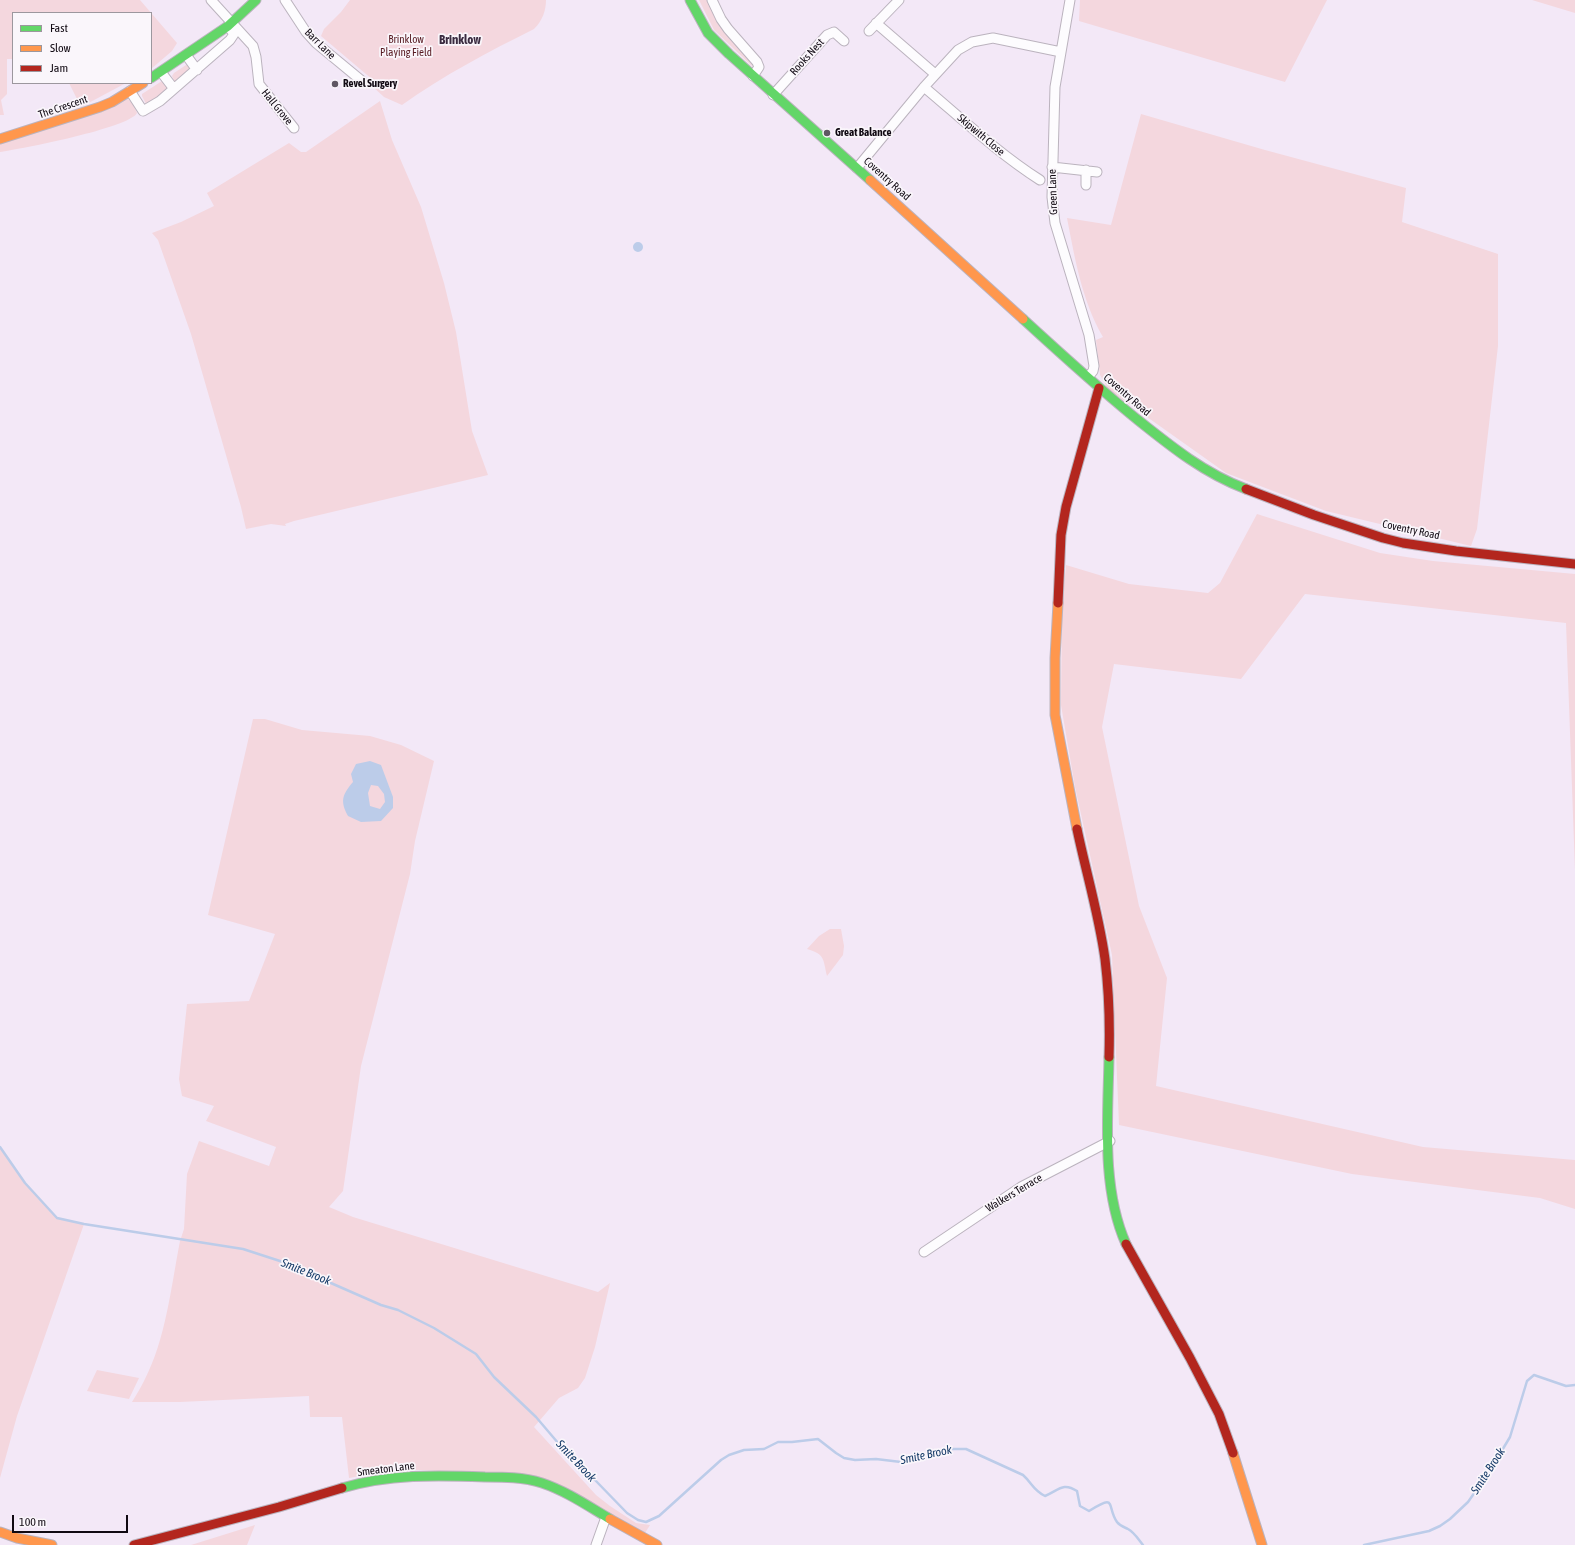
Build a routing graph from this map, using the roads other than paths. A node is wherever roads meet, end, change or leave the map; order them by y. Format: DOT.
graph roads {
  1 [pos="211,0"];
  2 [pos="256,0"];
  3 [pos="285,0"];
  4 [pos="690,0"];
  5 [pos="712,0"];
  6 [pos="898,0"];
  7 [pos="1070,0"];
  8 [pos="876,22"];
  9 [pos="230,24"];
  10 [pos="869,31"];
  11 [pos="844,41"];
  12 [pos="1061,52"];
  13 [pos="186,55"];
  14 [pos="197,70"];
  15 [pos="161,72"];
  16 [pos="935,74"];
  17 [pos="753,76"];
  18 [pos="152,77"];
  19 [pos="362,81"];
  20 [pos="141,84"];
  21 [pos="924,87"];
  22 [pos="174,90"];
  23 [pos="130,91"];
  24 [pos="774,95"];
  25 [pos="294,128"];
  26 [pos="0,139"];
  27 [pos="1052,167"];
  28 [pos="857,168"];
  29 [pos="1086,170"];
  30 [pos="1097,172"];
  31 [pos="1040,180"];
  32 [pos="1086,185"];
  33 [pos="1088,377"];
  34 [pos="1099,388"];
  35 [pos="1575,564"];
  36 [pos="1110,1141"];
  37 [pos="924,1252"];
  38 [pos="606,1517"];
  39 [pos="0,1532"];
  40 [pos="52,1545"];
  41 [pos="134,1545"];
  42 [pos="596,1545"];
  43 [pos="657,1545"];
  44 [pos="1262,1545"];
  1 -- 9 [label="street, Hall Grove"];
  2 -- 9 [label="main road"];
  3 -- 19 [label="street, Barr Lane"];
  4 -- 17 [label="main road, Coventry Road"];
  5 -- 17 [label="street"];
  6 -- 8 [label="street"];
  7 -- 12 [label="street, Green Lane"];
  8 -- 10 [label="street"];
  8 -- 16 [label="street"];
  9 -- 13 [label="main road"];
  9 -- 14 [label="street"];
  9 -- 25 [label="street, Hall Grove"];
  11 -- 24 [label="street, Rooks Nest"];
  12 -- 16 [label="street"];
  12 -- 27 [label="street, Green Lane"];
  13 -- 14 [label="street"];
  13 -- 15 [label="main road"];
  14 -- 22 [label="street"];
  15 -- 18 [label="main road"];
  15 -- 22 [label="street"];
  16 -- 21 [label="street"];
  17 -- 24 [label="main road, Coventry Road"];
  20 -- 23 [label="main road, The Crescent"];
  21 -- 28 [label="street"];
  21 -- 31 [label="street, Skipwith Close"];
  22 -- 23 [label="street"];
  23 -- 26 [label="main road, The Crescent"];
  24 -- 28 [label="main road, Coventry Road"];
  27 -- 29 [label="street"];
  27 -- 33 [label="street, Green Lane"];
  28 -- 33 [label="main road, Coventry Road"];
  29 -- 30 [label="street"];
  29 -- 32 [label="street"];
  33 -- 34 [label="main road, Coventry Road"];
  34 -- 35 [label="main road, Coventry Road"];
  34 -- 36 [label="main road"];
  36 -- 37 [label="street, Walkers Terrace"];
  36 -- 44 [label="main road"];
  38 -- 41 [label="main road, Smeaton Lane"];
  38 -- 42 [label="street"];
  38 -- 43 [label="main road, Smeaton Lane"];
  39 -- 40 [label="main road"];
}
